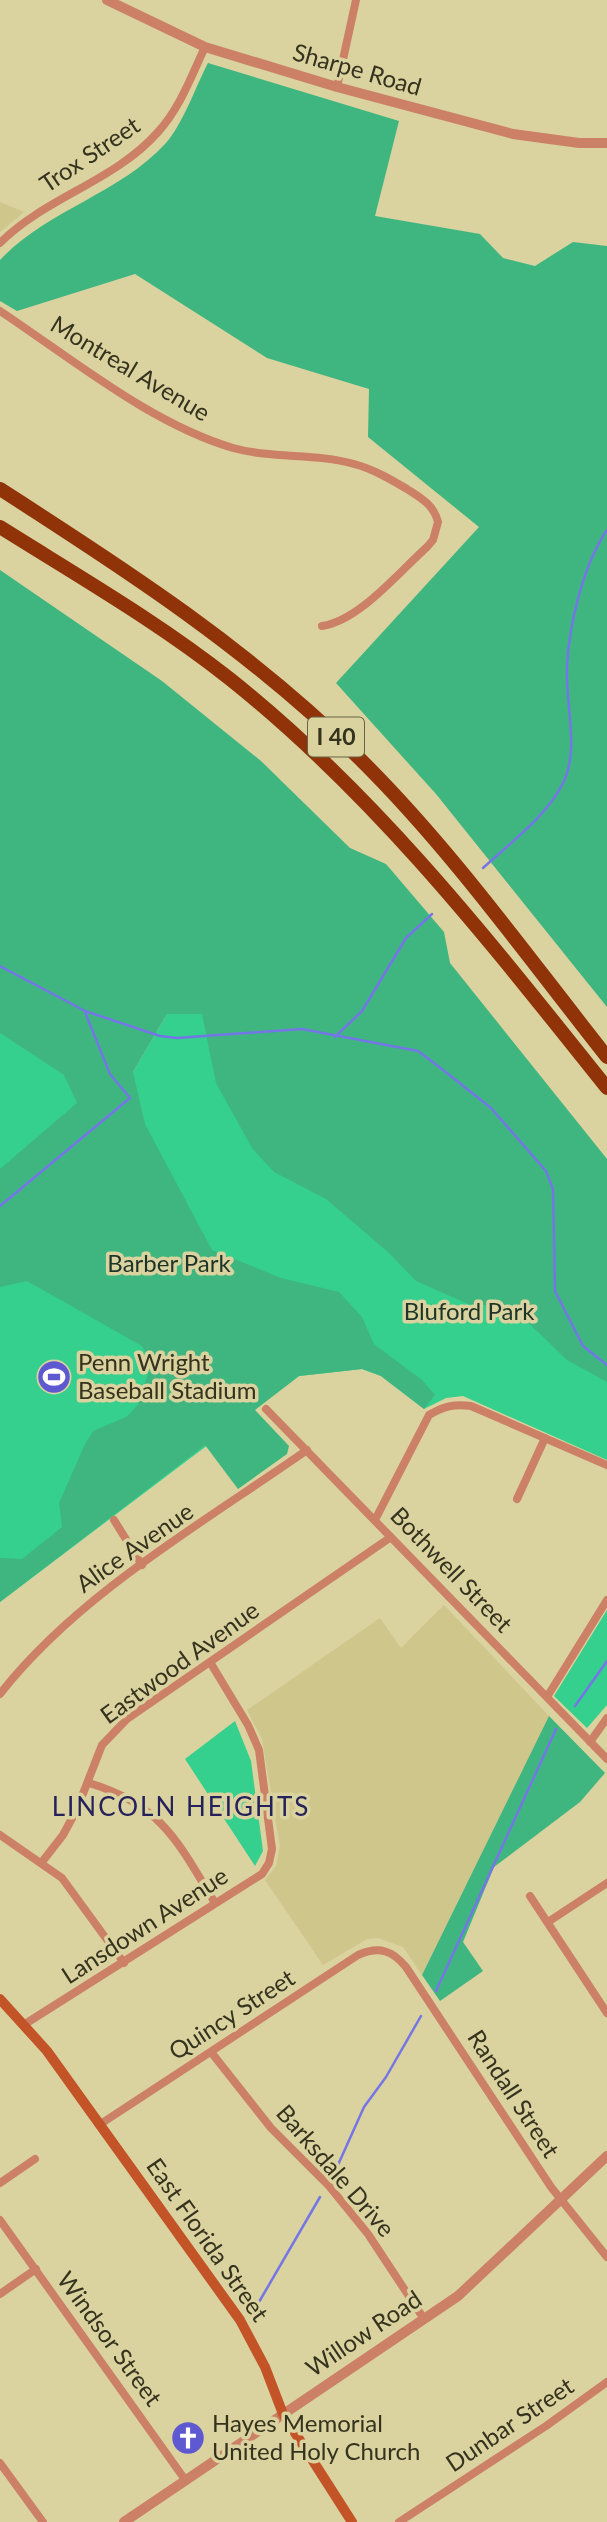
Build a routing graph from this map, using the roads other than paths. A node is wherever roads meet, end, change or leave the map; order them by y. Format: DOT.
graph roads {
  1 [pos="107,0"];
  2 [pos="356,0"];
  3 [pos="205,47"];
  4 [pos="337,87"];
  5 [pos="607,143"];
  6 [pos="0,243"];
  7 [pos="0,311"];
  8 [pos="0,489"];
  9 [pos="0,527"];
  10 [pos="322,626"];
  11 [pos="607,1056"];
  12 [pos="607,1088"];
  13 [pos="266,1409"];
  14 [pos="545,1438"];
  15 [pos="307,1450"];
  16 [pos="607,1465"];
  17 [pos="517,1499"];
  18 [pos="114,1520"];
  19 [pos="375,1520"];
  20 [pos="391,1537"];
  21 [pos="142,1565"];
  22 [pos="607,1600"];
  23 [pos="210,1662"];
  24 [pos="0,1694"];
  25 [pos="547,1697"];
  26 [pos="607,1718"];
  27 [pos="590,1742"];
  28 [pos="607,1759"];
  29 [pos="89,1783"];
  30 [pos="0,1835"];
  31 [pos="42,1862"];
  32 [pos="607,1882"];
  33 [pos="530,1896"];
  34 [pos="215,1903"];
  35 [pos="548,1922"];
  36 [pos="389,1951"];
  37 [pos="124,1963"];
  38 [pos="0,1999"];
  39 [pos="607,2013"];
  40 [pos="25,2024"];
  41 [pos="211,2052"];
  42 [pos="99,2125"];
  43 [pos="607,2157"];
  44 [pos="35,2159"];
  45 [pos="0,2183"];
  46 [pos="560,2199"];
  47 [pos="0,2220"];
  48 [pos="607,2257"];
  49 [pos="36,2269"];
  50 [pos="0,2294"];
  51 [pos="425,2319"];
  52 [pos="607,2382"];
  53 [pos="283,2414"];
  54 [pos="0,2463"];
  55 [pos="186,2481"];
  56 [pos="43,2522"];
  57 [pos="124,2522"];
  58 [pos="352,2522"];
  59 [pos="399,2522"];
  1 -- 3 [label="street, Sharpe Road"];
  2 -- 4 [label="street"];
  3 -- 4 [label="street, Sharpe Road"];
  3 -- 6 [label="street, Trox Street"];
  4 -- 5 [label="street, Sharpe Road"];
  7 -- 10 [label="street, Montreal Avenue"];
  8 -- 11 [label="highway, I 40"];
  9 -- 12 [label="highway, I 40"];
  13 -- 15 [label="street, Bothwell Street"];
  14 -- 16 [label="street"];
  14 -- 17 [label="street"];
  14 -- 19 [label="street"];
  15 -- 19 [label="street, Bothwell Street"];
  15 -- 21 [label="street, Alice Avenue"];
  18 -- 21 [label="street"];
  19 -- 20 [label="street, Bothwell Street"];
  20 -- 23 [label="street, Eastwood Avenue"];
  20 -- 25 [label="street, Bothwell Street"];
  21 -- 24 [label="street, Alice Avenue"];
  22 -- 25 [label="street"];
  23 -- 29 [label="street, Eastwood Avenue"];
  23 -- 34 [label="street, Lansdown Avenue"];
  25 -- 27 [label="street, Bothwell Street"];
  26 -- 27 [label="street"];
  27 -- 28 [label="street, Bothwell Street"];
  29 -- 31 [label="street, Eastwood Avenue"];
  29 -- 34 [label="street"];
  30 -- 31 [label="street"];
  31 -- 37 [label="street"];
  32 -- 35 [label="street"];
  33 -- 35 [label="street"];
  34 -- 37 [label="street, Lansdown Avenue"];
  35 -- 39 [label="street"];
  36 -- 41 [label="street, Quincy Street"];
  36 -- 46 [label="street, Randall Street"];
  37 -- 40 [label="street, Lansdown Avenue"];
  38 -- 40 [label="main road, East Florida Street"];
  40 -- 42 [label="main road, East Florida Street"];
  41 -- 42 [label="street, Quincy Street"];
  41 -- 51 [label="street, Barksdale Drive"];
  42 -- 53 [label="main road, East Florida Street"];
  43 -- 46 [label="street, Willow Road"];
  44 -- 45 [label="street"];
  46 -- 48 [label="street, Randall Street"];
  46 -- 51 [label="street, Willow Road"];
  47 -- 49 [label="street, Windsor Street"];
  49 -- 50 [label="street"];
  49 -- 55 [label="street, Windsor Street"];
  51 -- 53 [label="street, Willow Road"];
  52 -- 59 [label="street, Dunbar Street"];
  53 -- 55 [label="street, Willow Road"];
  53 -- 58 [label="main road, East Florida Street"];
  54 -- 56 [label="street"];
  55 -- 57 [label="street, Willow Road"];
}
